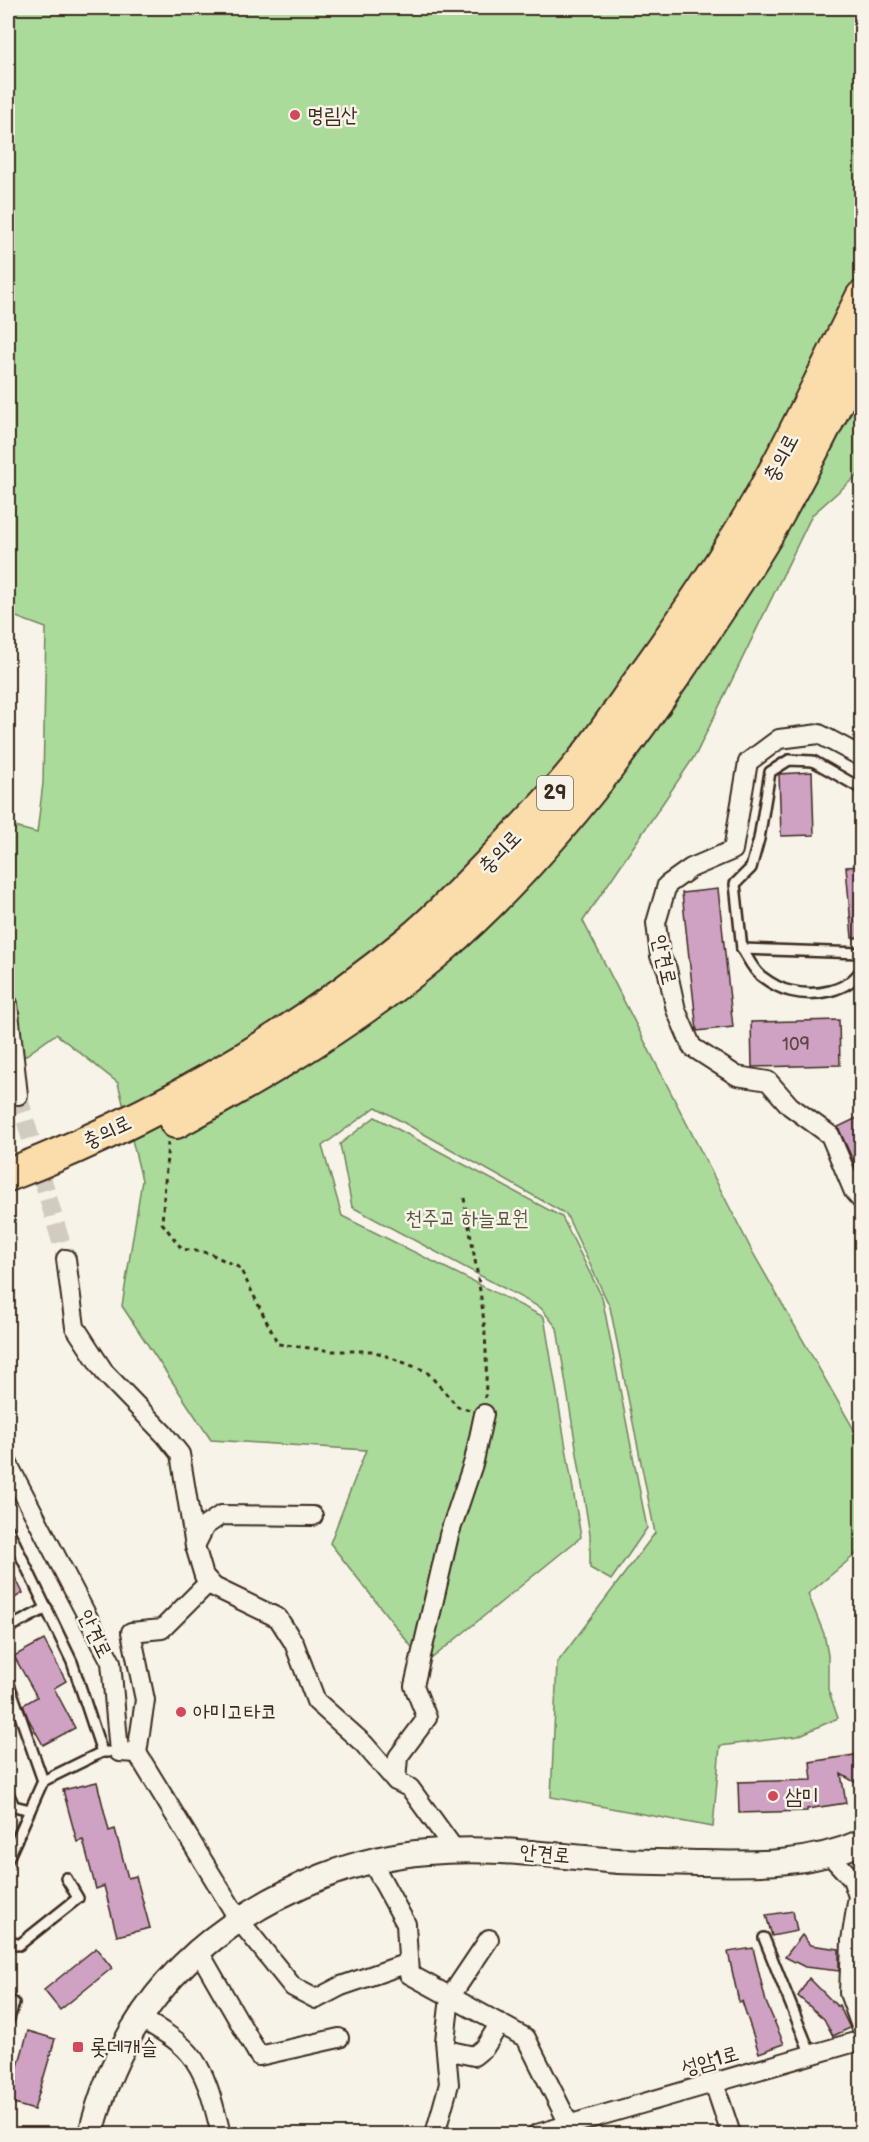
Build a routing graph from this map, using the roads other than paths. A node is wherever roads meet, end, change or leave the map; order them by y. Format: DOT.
graph roads {
  1 [pos="861,297"];
  2 [pos="861,351"];
  3 [pos="861,757"];
  4 [pos="861,789"];
  5 [pos="742,949"];
  6 [pos="861,953"];
  7 [pos="861,968"];
  8 [pos="8,1004"];
  9 [pos="18,1095"];
  10 [pos="8,1174"];
  11 [pos="8,1195"];
  12 [pos="861,1201"];
  13 [pos="66,1259"];
  14 [pos="484,1414"];
  15 [pos="8,1464"];
  16 [pos="313,1516"];
  17 [pos="8,1528"];
  18 [pos="195,1546"];
  19 [pos="209,1582"];
  20 [pos="47,1608"];
  21 [pos="8,1628"];
  22 [pos="8,1681"];
  23 [pos="120,1752"];
  24 [pos="396,1780"];
  25 [pos="43,1781"];
  26 [pos="8,1793"];
  27 [pos="30,1810"];
  28 [pos="861,1842"];
  29 [pos="455,1850"];
  30 [pos="830,1854"];
  31 [pos="8,1859"];
  32 [pos="372,1862"];
  33 [pos="66,1878"];
  34 [pos="239,1920"];
  35 [pos="764,1938"];
  36 [pos="489,1939"];
  37 [pos="8,1940"];
  38 [pos="198,1950"];
  39 [pos="408,1963"];
  40 [pos="450,1997"];
  41 [pos="8,2000"];
  42 [pos="140,2018"];
  43 [pos="8,2022"];
  44 [pos="500,2024"];
  45 [pos="861,2029"];
  46 [pos="339,2038"];
  47 [pos="861,2040"];
  48 [pos="446,2050"];
  49 [pos="811,2055"];
  50 [pos="714,2083"];
  51 [pos="572,2130"];
  52 [pos="91,2134"];
  53 [pos="221,2134"];
  54 [pos="435,2134"];
  55 [pos="537,2134"];
  56 [pos="731,2134"];
  1 -- 10 [label="highway, 충의로 / 29"];
  2 -- 11 [label="highway, 충의로 / 29"];
  3 -- 12 [label="street, 안견로"];
  4 -- 5 [label="lane"];
  5 -- 6 [label="lane"];
  5 -- 7 [label="lane"];
  8 -- 9 [label="street"];
  13 -- 18 [label="street"];
  14 -- 24 [label="street"];
  15 -- 23 [label="street, 안견로"];
  16 -- 18 [label="street"];
  17 -- 20 [label="lane"];
  18 -- 19 [label="street"];
  19 -- 23 [label="street"];
  19 -- 24 [label="street"];
  20 -- 21 [label="lane"];
  20 -- 23 [label="lane"];
  22 -- 25 [label="lane"];
  23 -- 25 [label="lane"];
  23 -- 34 [label="street, 안견로"];
  24 -- 29 [label="street"];
  25 -- 27 [label="lane"];
  26 -- 27 [label="lane"];
  27 -- 31 [label="lane"];
  28 -- 30 [label="main road, 안견로"];
  29 -- 30 [label="main road, 안견로"];
  29 -- 32 [label="main road, 안견로"];
  30 -- 45 [label="street"];
  32 -- 34 [label="main road, 안견로"];
  32 -- 39 [label="street"];
  33 -- 37 [label="lane"];
  34 -- 38 [label="main road, 안견로"];
  34 -- 39 [label="street"];
  35 -- 49 [label="lane"];
  36 -- 40 [label="street"];
  38 -- 42 [label="main road, 안견로"];
  38 -- 46 [label="street"];
  39 -- 40 [label="street"];
  40 -- 44 [label="street"];
  40 -- 48 [label="street"];
  41 -- 43 [label="lane"];
  42 -- 52 [label="main road, 안견로"];
  42 -- 53 [label="street"];
  44 -- 48 [label="street"];
  44 -- 51 [label="street"];
  47 -- 49 [label="street, 성암1로"];
  48 -- 54 [label="street"];
  49 -- 50 [label="street, 성암1로"];
  50 -- 51 [label="street, 성암1로"];
  50 -- 56 [label="street"];
  51 -- 55 [label="street, 성암1로"];
}
